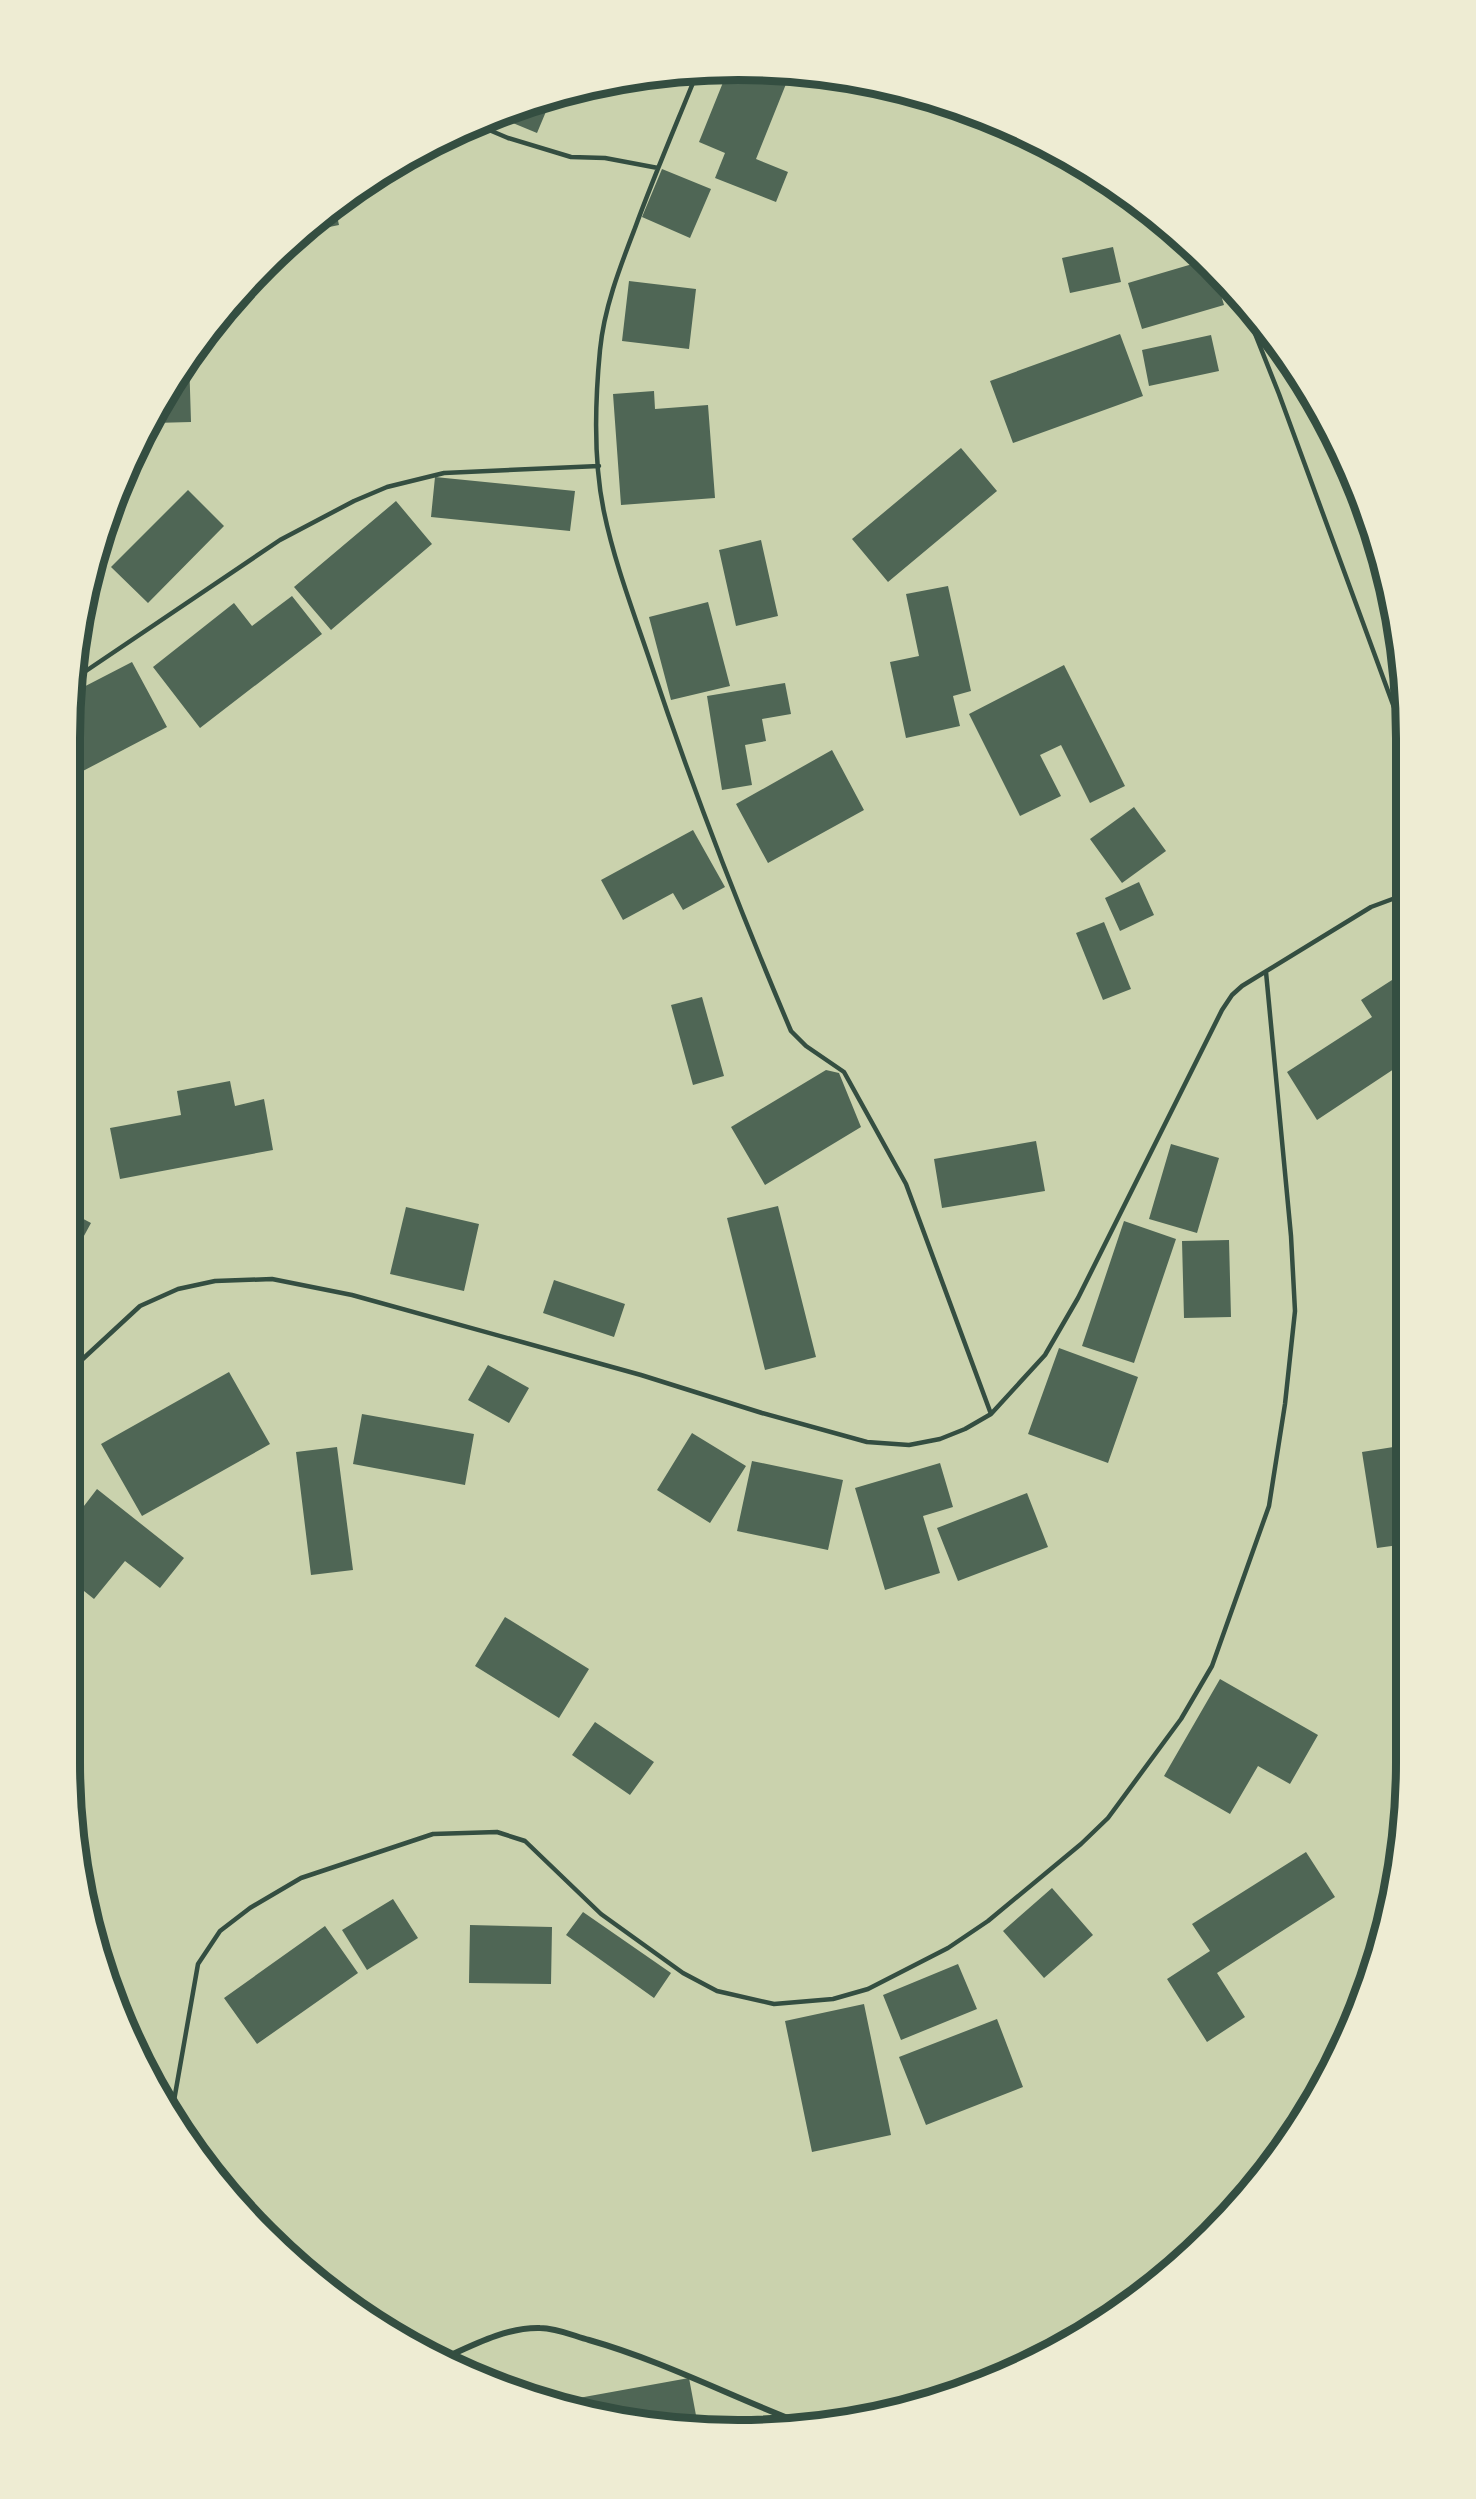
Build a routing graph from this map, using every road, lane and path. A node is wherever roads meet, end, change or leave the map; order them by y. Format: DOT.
graph roads {
  1 [pos="694,81"];
  2 [pos="488,129"];
  3 [pos="658,168"];
  4 [pos="1252,327"];
  5 [pos="599,466"];
  6 [pos="83,673"];
  7 [pos="1395,712"];
  8 [pos="1396,898"];
  9 [pos="1266,972"];
  10 [pos="80,1362"];
  11 [pos="991,1414"];
  12 [pos="174,2100"];
  13 [pos="453,2354"];
  14 [pos="788,2417"];
  1 -- 3 [label="lane"];
  2 -- 3 [label="lane"];
  3 -- 5 [label="lane"];
  4 -- 7 [label="lane"];
  5 -- 6 [label="lane"];
  5 -- 11 [label="lane"];
  8 -- 9 [label="lane"];
  9 -- 11 [label="lane"];
  9 -- 12 [label="lane"];
  10 -- 11 [label="lane"];
  13 -- 14 [label="street"];
}
